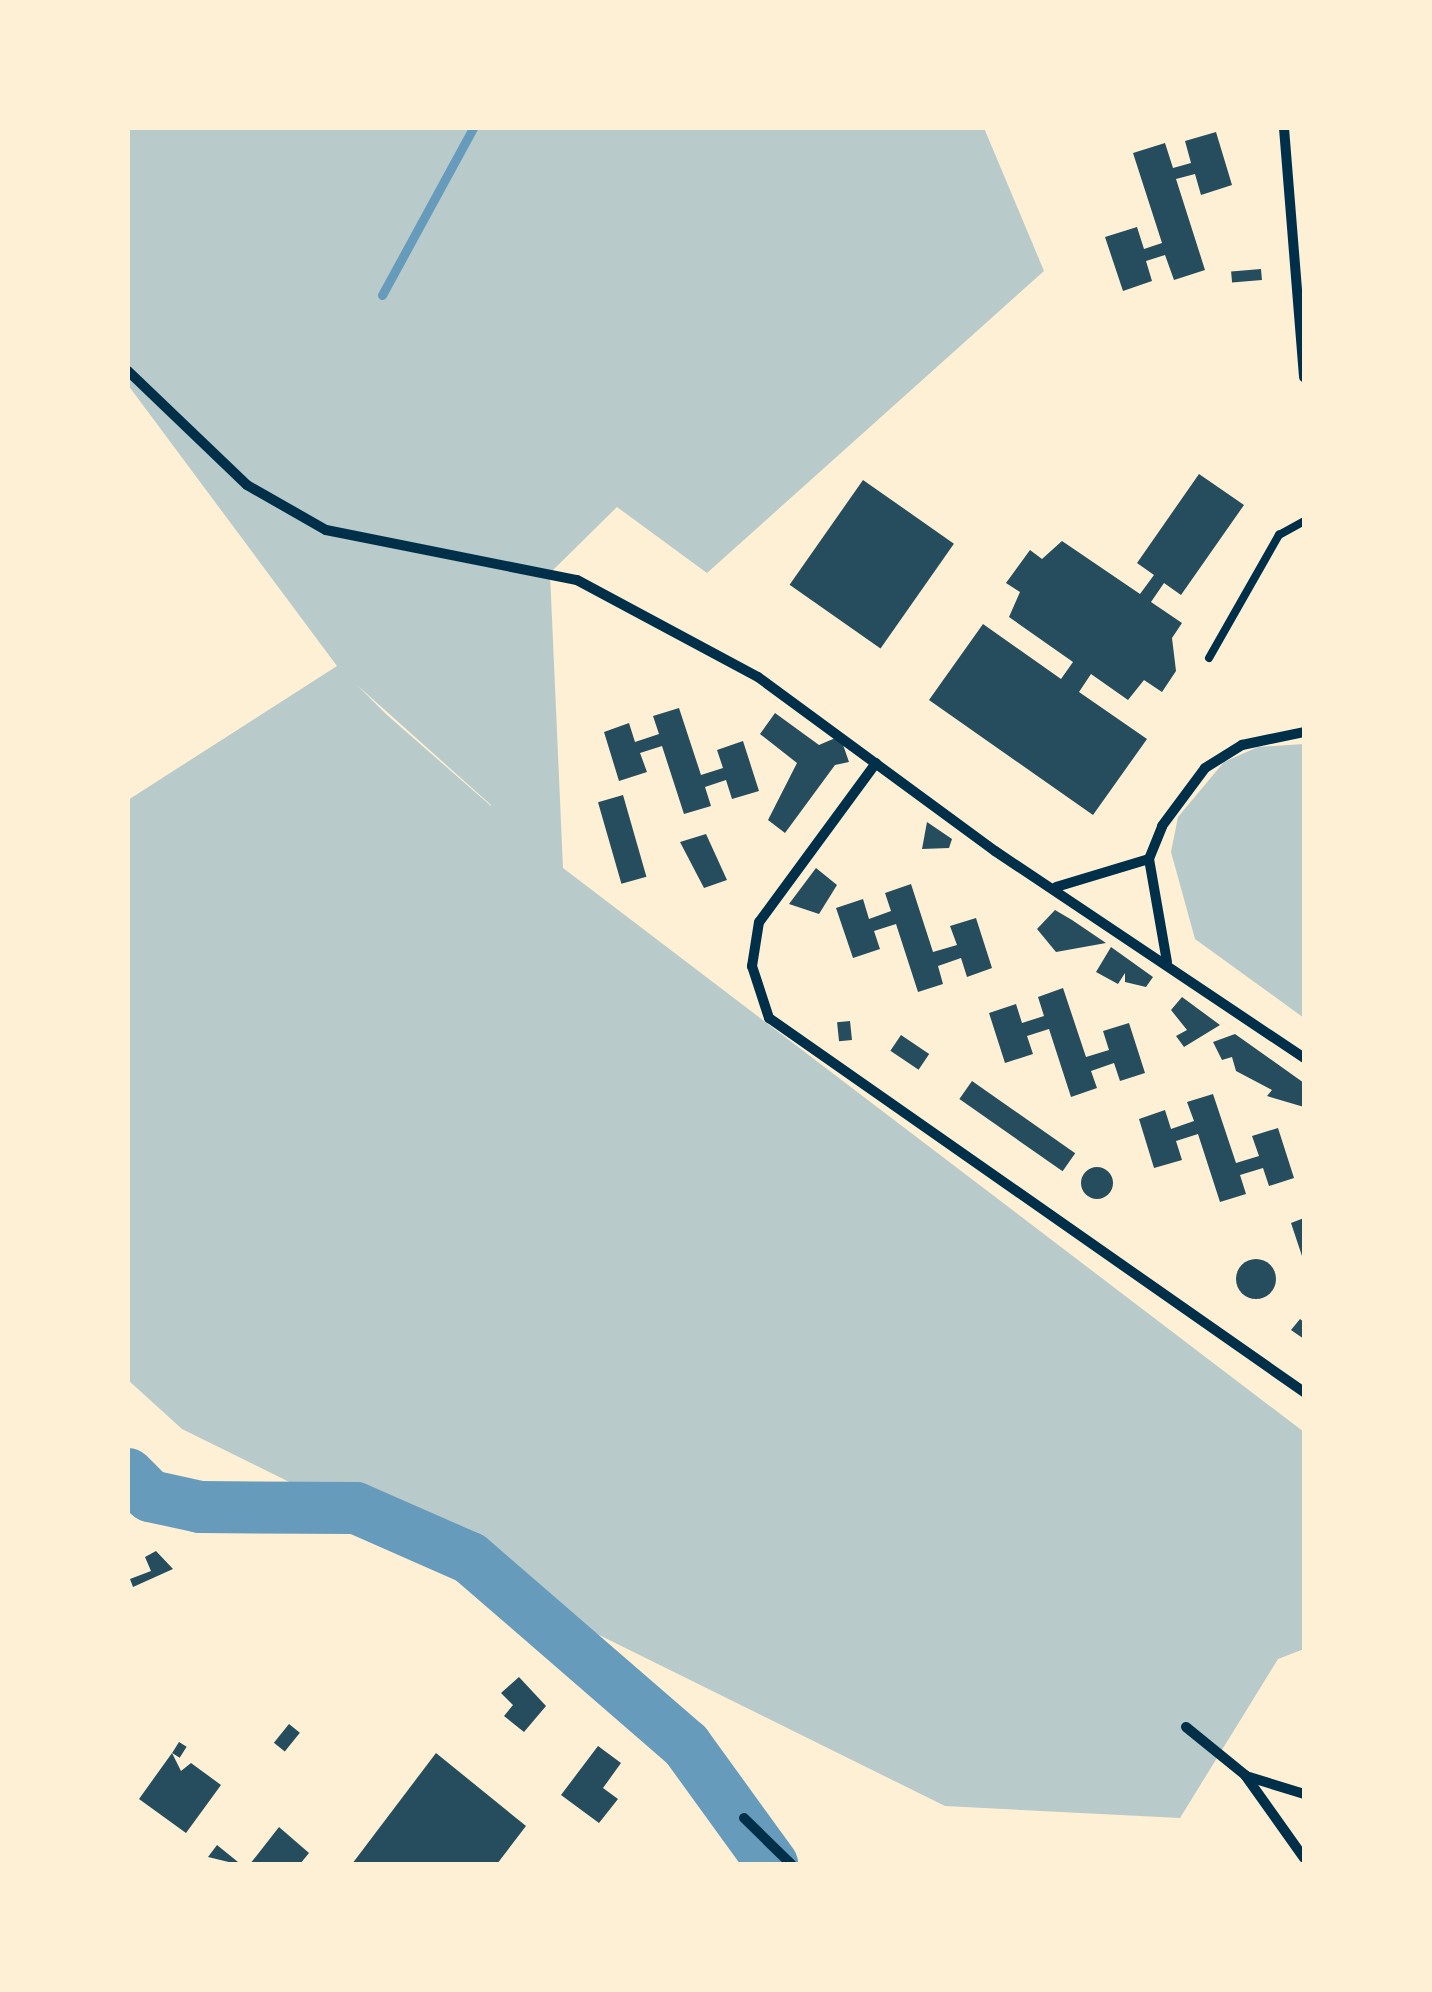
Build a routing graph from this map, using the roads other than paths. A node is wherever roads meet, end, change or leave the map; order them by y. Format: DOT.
graph roads {
  1 [pos="1284,128"];
  2 [pos="1301,282"];
  3 [pos="128,371"];
  4 [pos="1304,377"];
  5 [pos="1304,522"];
  6 [pos="1209,658"];
  7 [pos="1304,732"];
  8 [pos="876,763"];
  9 [pos="1148,860"];
  10 [pos="1056,887"];
  11 [pos="1167,962"];
  12 [pos="1304,1058"];
  13 [pos="1304,1392"];
  14 [pos="1186,1727"];
  15 [pos="1245,1775"];
  16 [pos="1304,1794"];
  17 [pos="744,1818"];
  18 [pos="1304,1858"];
  19 [pos="791,1864"];
  1 -- 2 [label="street"];
  2 -- 4 [label="street"];
  3 -- 8 [label="street"];
  5 -- 6 [label="lane"];
  7 -- 9 [label="street"];
  8 -- 10 [label="street"];
  8 -- 13 [label="street"];
  9 -- 10 [label="street"];
  9 -- 11 [label="street"];
  10 -- 11 [label="street"];
  11 -- 12 [label="street"];
  14 -- 15 [label="street"];
  15 -- 16 [label="street"];
  15 -- 18 [label="street"];
  17 -- 19 [label="street"];
}
